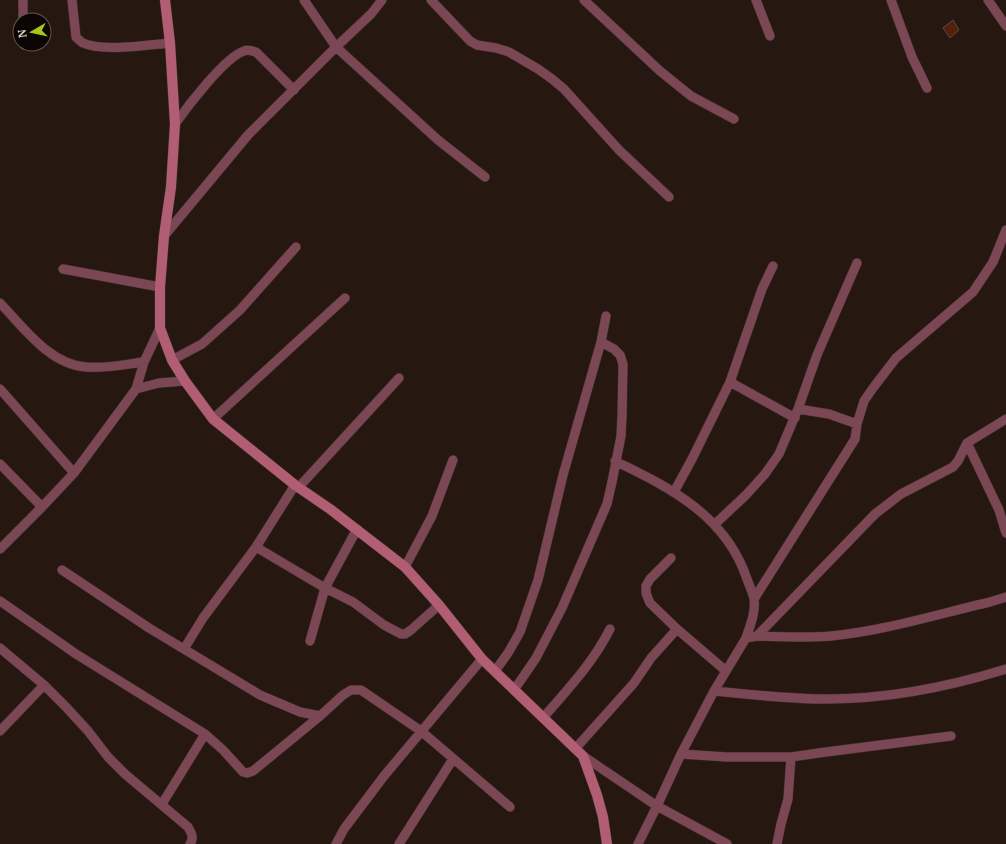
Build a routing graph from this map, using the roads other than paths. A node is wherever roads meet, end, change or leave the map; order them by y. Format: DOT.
graph roads {
  1 [pos="22,0"];
  2 [pos="72,0"];
  3 [pos="165,0"];
  4 [pos="304,0"];
  5 [pos="382,0"];
  6 [pos="431,0"];
  7 [pos="584,0"];
  8 [pos="756,0"];
  9 [pos="891,0"];
  10 [pos="988,0"];
  11 [pos="23,12"];
  12 [pos="1006,26"];
  13 [pos="770,36"];
  14 [pos="170,43"];
  15 [pos="336,47"];
  16 [pos="927,88"];
  17 [pos="294,90"];
  18 [pos="734,119"];
  19 [pos="175,124"];
  20 [pos="485,177"];
  21 [pos="669,197"];
  22 [pos="1006,230"];
  23 [pos="164,236"];
  24 [pos="296,247"];
  25 [pos="857,263"];
  26 [pos="773,266"];
  27 [pos="63,269"];
  28 [pos="160,287"];
  29 [pos="345,298"];
  30 [pos="0,303"];
  31 [pos="606,316"];
  32 [pos="160,328"];
  33 [pos="601,342"];
  34 [pos="172,360"];
  35 [pos="144,362"];
  36 [pos="399,378"];
  37 [pos="185,381"];
  38 [pos="730,382"];
  39 [pos="0,389"];
  40 [pos="136,389"];
  41 [pos="798,409"];
  42 [pos="795,418"];
  43 [pos="213,419"];
  44 [pos="1006,419"];
  45 [pos="857,424"];
  46 [pos="967,443"];
  47 [pos="453,460"];
  48 [pos="615,462"];
  49 [pos="0,464"];
  50 [pos="74,473"];
  51 [pos="297,486"];
  52 [pos="674,492"];
  53 [pos="42,507"];
  54 [pos="715,524"];
  55 [pos="357,529"];
  56 [pos="1006,533"];
  57 [pos="256,547"];
  58 [pos="0,549"];
  59 [pos="671,558"];
  60 [pos="405,567"];
  61 [pos="62,570"];
  62 [pos="325,588"];
  63 [pos="1006,597"];
  64 [pos="754,599"];
  65 [pos="0,601"];
  66 [pos="439,605"];
  67 [pos="676,628"];
  68 [pos="610,629"];
  69 [pos="757,636"];
  70 [pos="746,638"];
  71 [pos="310,641"];
  72 [pos="0,648"];
  73 [pos="184,649"];
  74 [pos="482,659"];
  75 [pos="1006,669"];
  76 [pos="495,671"];
  77 [pos="726,671"];
  78 [pos="44,685"];
  79 [pos="514,690"];
  80 [pos="714,691"];
  81 [pos="320,716"];
  82 [pos="543,718"];
  83 [pos="0,731"];
  84 [pos="421,731"];
  85 [pos="205,734"];
  86 [pos="951,736"];
  87 [pos="574,748"];
  88 [pos="681,754"];
  89 [pos="584,756"];
  90 [pos="791,757"];
  91 [pos="453,759"];
  92 [pos="162,804"];
  93 [pos="657,806"];
  94 [pos="510,807"];
  95 [pos="723,843"];
  96 [pos="190,844"];
  97 [pos="336,844"];
  98 [pos="399,844"];
  99 [pos="607,844"];
  100 [pos="638,844"];
  101 [pos="777,844"];
  1 -- 11 [label="street"];
  2 -- 14 [label="street"];
  3 -- 14 [label="street"];
  4 -- 15 [label="street"];
  5 -- 15 [label="street"];
  6 -- 21 [label="street"];
  7 -- 18 [label="street"];
  8 -- 13 [label="street"];
  9 -- 16 [label="street"];
  10 -- 12 [label="street"];
  14 -- 19 [label="street"];
  15 -- 17 [label="street"];
  15 -- 20 [label="street"];
  17 -- 19 [label="street"];
  17 -- 23 [label="street"];
  19 -- 23 [label="street"];
  22 -- 45 [label="street"];
  23 -- 28 [label="street"];
  24 -- 34 [label="street"];
  25 -- 41 [label="street"];
  26 -- 38 [label="street"];
  27 -- 28 [label="street"];
  28 -- 32 [label="street"];
  29 -- 43 [label="street"];
  30 -- 35 [label="street"];
  31 -- 33 [label="street"];
  32 -- 34 [label="street"];
  32 -- 35 [label="street"];
  33 -- 48 [label="street"];
  33 -- 76 [label="street"];
  34 -- 37 [label="street"];
  35 -- 40 [label="street"];
  36 -- 51 [label="street"];
  37 -- 40 [label="street"];
  37 -- 43 [label="street"];
  38 -- 42 [label="street"];
  38 -- 52 [label="street"];
  39 -- 50 [label="street"];
  40 -- 50 [label="street"];
  41 -- 42 [label="street"];
  41 -- 45 [label="street"];
  42 -- 54 [label="street"];
  43 -- 51 [label="street"];
  44 -- 46 [label="street"];
  45 -- 64 [label="street"];
  46 -- 56 [label="street"];
  46 -- 69 [label="street"];
  47 -- 60 [label="street"];
  48 -- 52 [label="street"];
  48 -- 79 [label="street"];
  49 -- 53 [label="street"];
  50 -- 53 [label="street"];
  51 -- 55 [label="street"];
  51 -- 57 [label="street"];
  52 -- 54 [label="street"];
  53 -- 58 [label="street"];
  54 -- 64 [label="street"];
  55 -- 60 [label="street"];
  55 -- 62 [label="street"];
  57 -- 62 [label="street"];
  57 -- 73 [label="street"];
  59 -- 67 [label="street"];
  60 -- 66 [label="street"];
  61 -- 73 [label="street"];
  62 -- 66 [label="street"];
  62 -- 71 [label="street"];
  63 -- 69 [label="street"];
  64 -- 70 [label="street"];
  65 -- 85 [label="street"];
  66 -- 74 [label="street"];
  67 -- 77 [label="street"];
  67 -- 87 [label="street"];
  68 -- 82 [label="street"];
  69 -- 70 [label="street"];
  70 -- 77 [label="street"];
  72 -- 78 [label="street"];
  73 -- 81 [label="street"];
  74 -- 76 [label="street"];
  74 -- 84 [label="street"];
  75 -- 80 [label="street"];
  76 -- 79 [label="street"];
  77 -- 80 [label="street"];
  78 -- 83 [label="street"];
  78 -- 92 [label="street"];
  79 -- 82 [label="street"];
  80 -- 88 [label="street"];
  81 -- 84 [label="street"];
  81 -- 85 [label="street"];
  82 -- 87 [label="street"];
  84 -- 91 [label="street"];
  84 -- 97 [label="street"];
  85 -- 92 [label="street"];
  86 -- 90 [label="street"];
  87 -- 89 [label="street"];
  88 -- 90 [label="street"];
  88 -- 93 [label="street"];
  89 -- 93 [label="street"];
  89 -- 99 [label="street"];
  90 -- 101 [label="street"];
  91 -- 94 [label="street"];
  91 -- 98 [label="street"];
  92 -- 96 [label="street"];
  93 -- 95 [label="street"];
  93 -- 100 [label="street"];
}
